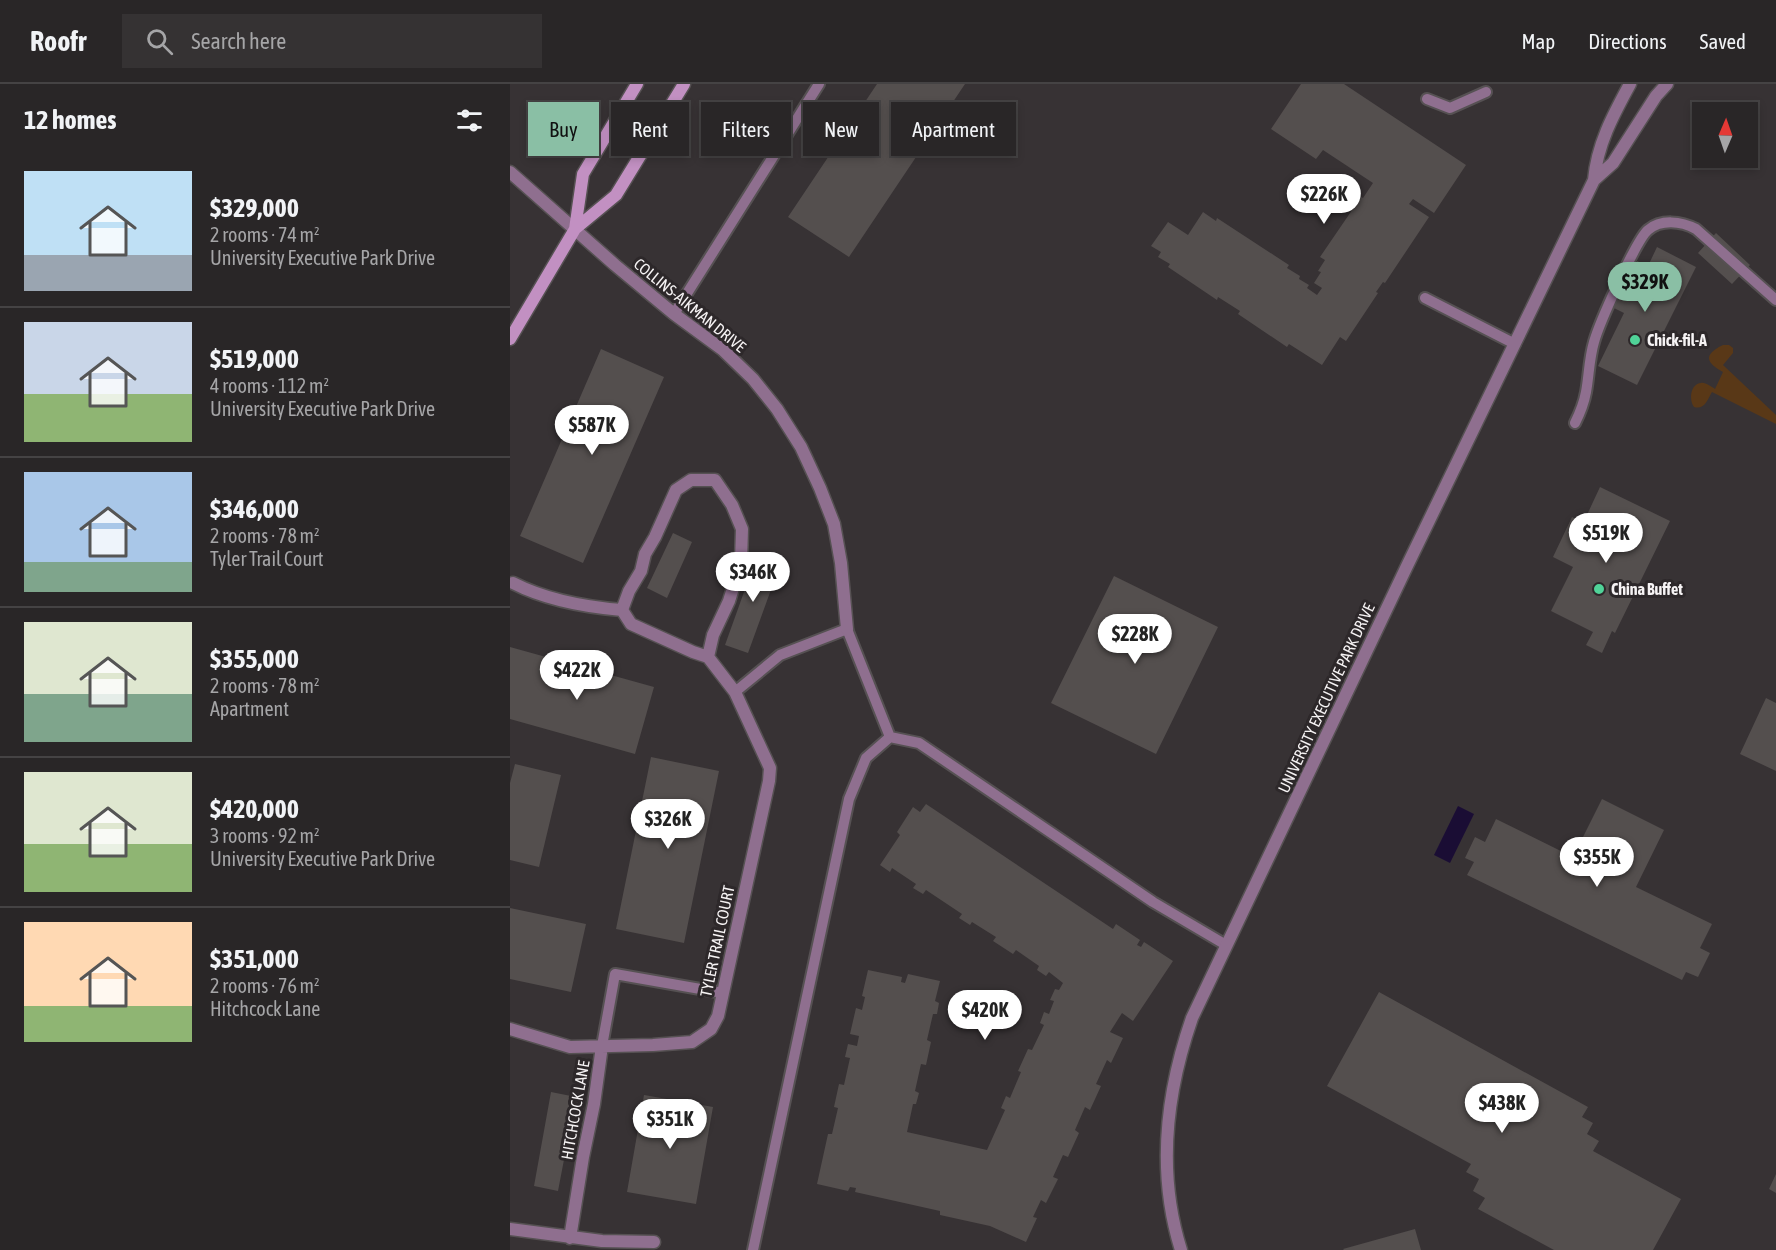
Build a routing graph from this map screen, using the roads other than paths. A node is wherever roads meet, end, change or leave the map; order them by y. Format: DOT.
graph roads {
  1 [pos="638,84"];
  2 [pos="684,84"];
  3 [pos="819,84"];
  4 [pos="1630,84"];
  5 [pos="1667,84"];
  6 [pos="1486,92"];
  7 [pos="1427,99"];
  8 [pos="510,172"];
  9 [pos="1594,180"];
  10 [pos="575,229"];
  11 [pos="1425,297"];
  12 [pos="1776,300"];
  13 [pos="674,314"];
  14 [pos="510,339"];
  15 [pos="1515,344"];
  16 [pos="1575,423"];
  17 [pos="513,583"];
  18 [pos="622,610"];
  19 [pos="847,628"];
  20 [pos="708,657"];
  21 [pos="735,692"];
  22 [pos="890,737"];
  23 [pos="1226,945"];
  24 [pos="723,993"];
  25 [pos="510,1029"];
  26 [pos="602,1046"];
  27 [pos="510,1229"];
  28 [pos="570,1238"];
  29 [pos="654,1242"];
  30 [pos="753,1250"];
  31 [pos="1181,1250"];
  1 -- 10 [label="street"];
  2 -- 10 [label="street"];
  3 -- 13 [label="lane"];
  4 -- 9 [label="street, UNIVERSITY EXECUTIVE PARK DRIVE"];
  5 -- 9 [label="street, UNIVERSITY EXECUTIVE PARK DRIVE"];
  6 -- 7 [label="lane"];
  8 -- 10 [label="street, COLLINS-AIKMAN DRIVE"];
  9 -- 15 [label="street, UNIVERSITY EXECUTIVE PARK DRIVE"];
  10 -- 13 [label="street, COLLINS-AIKMAN DRIVE"];
  10 -- 14 [label="street"];
  11 -- 15 [label="lane"];
  12 -- 16 [label="lane"];
  13 -- 19 [label="street, COLLINS-AIKMAN DRIVE"];
  15 -- 23 [label="street, UNIVERSITY EXECUTIVE PARK DRIVE"];
  17 -- 18 [label="street"];
  18 -- 20 [label="street"];
  18 -- 20 [label="street"];
  19 -- 21 [label="lane"];
  19 -- 22 [label="lane"];
  20 -- 21 [label="street, TYLER TRAIL COURT"];
  21 -- 24 [label="street, TYLER TRAIL COURT"];
  22 -- 23 [label="lane"];
  22 -- 30 [label="lane"];
  23 -- 31 [label="street, UNIVERSITY EXECUTIVE PARK DRIVE"];
  24 -- 26 [label="street, TYLER TRAIL COURT"];
  24 -- 26 [label="lane"];
  25 -- 26 [label="street, HITCHCOCK LANE"];
  26 -- 28 [label="street, HITCHCOCK LANE"];
  27 -- 28 [label="street"];
  28 -- 29 [label="street"];
}
